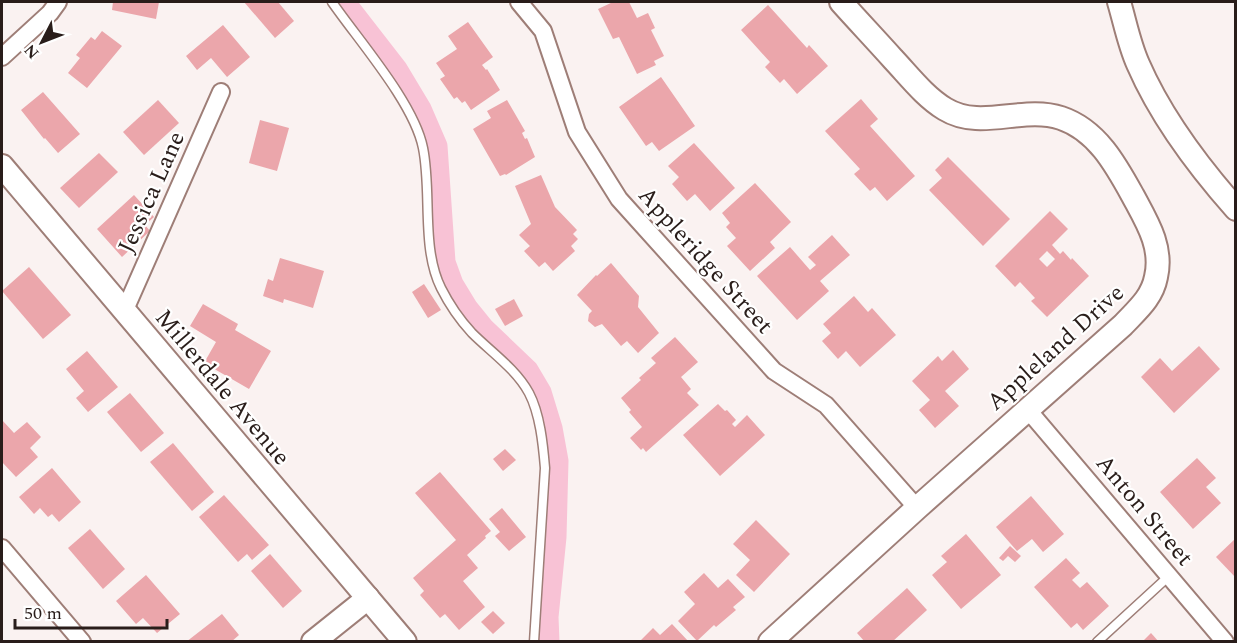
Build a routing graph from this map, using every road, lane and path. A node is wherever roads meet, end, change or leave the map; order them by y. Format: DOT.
graph roads {
  1 [pos="57,2"];
  2 [pos="332,2"];
  3 [pos="519,2"];
  4 [pos="841,2"];
  5 [pos="1119,2"];
  6 [pos="2,57"];
  7 [pos="221,92"];
  8 [pos="2,166"];
  9 [pos="1236,209"];
  10 [pos="124,312"];
  11 [pos="1028,410"];
  12 [pos="917,508"];
  13 [pos="2,548"];
  14 [pos="1169,576"];
  15 [pos="368,598"];
  16 [pos="82,642"];
  17 [pos="313,642"];
  18 [pos="405,642"];
  19 [pos="534,642"];
  20 [pos="771,642"];
  21 [pos="1097,642"];
  22 [pos="1224,642"];
  1 -- 6 [label="street"];
  2 -- 19 [label="lane"];
  3 -- 12 [label="street, Appleridge Street"];
  4 -- 11 [label="street, Appleland Drive"];
  5 -- 9 [label="street"];
  7 -- 10 [label="street, Jessica Lane"];
  8 -- 10 [label="street, Millerdale Avenue"];
  10 -- 15 [label="street, Millerdale Avenue"];
  11 -- 12 [label="street, Appleland Drive"];
  11 -- 14 [label="street, Anton Street"];
  12 -- 20 [label="street, Appleland Drive"];
  13 -- 16 [label="street"];
  14 -- 21 [label="lane"];
  14 -- 22 [label="street, Anton Street"];
  15 -- 17 [label="street"];
  15 -- 18 [label="street, Millerdale Avenue"];
}
